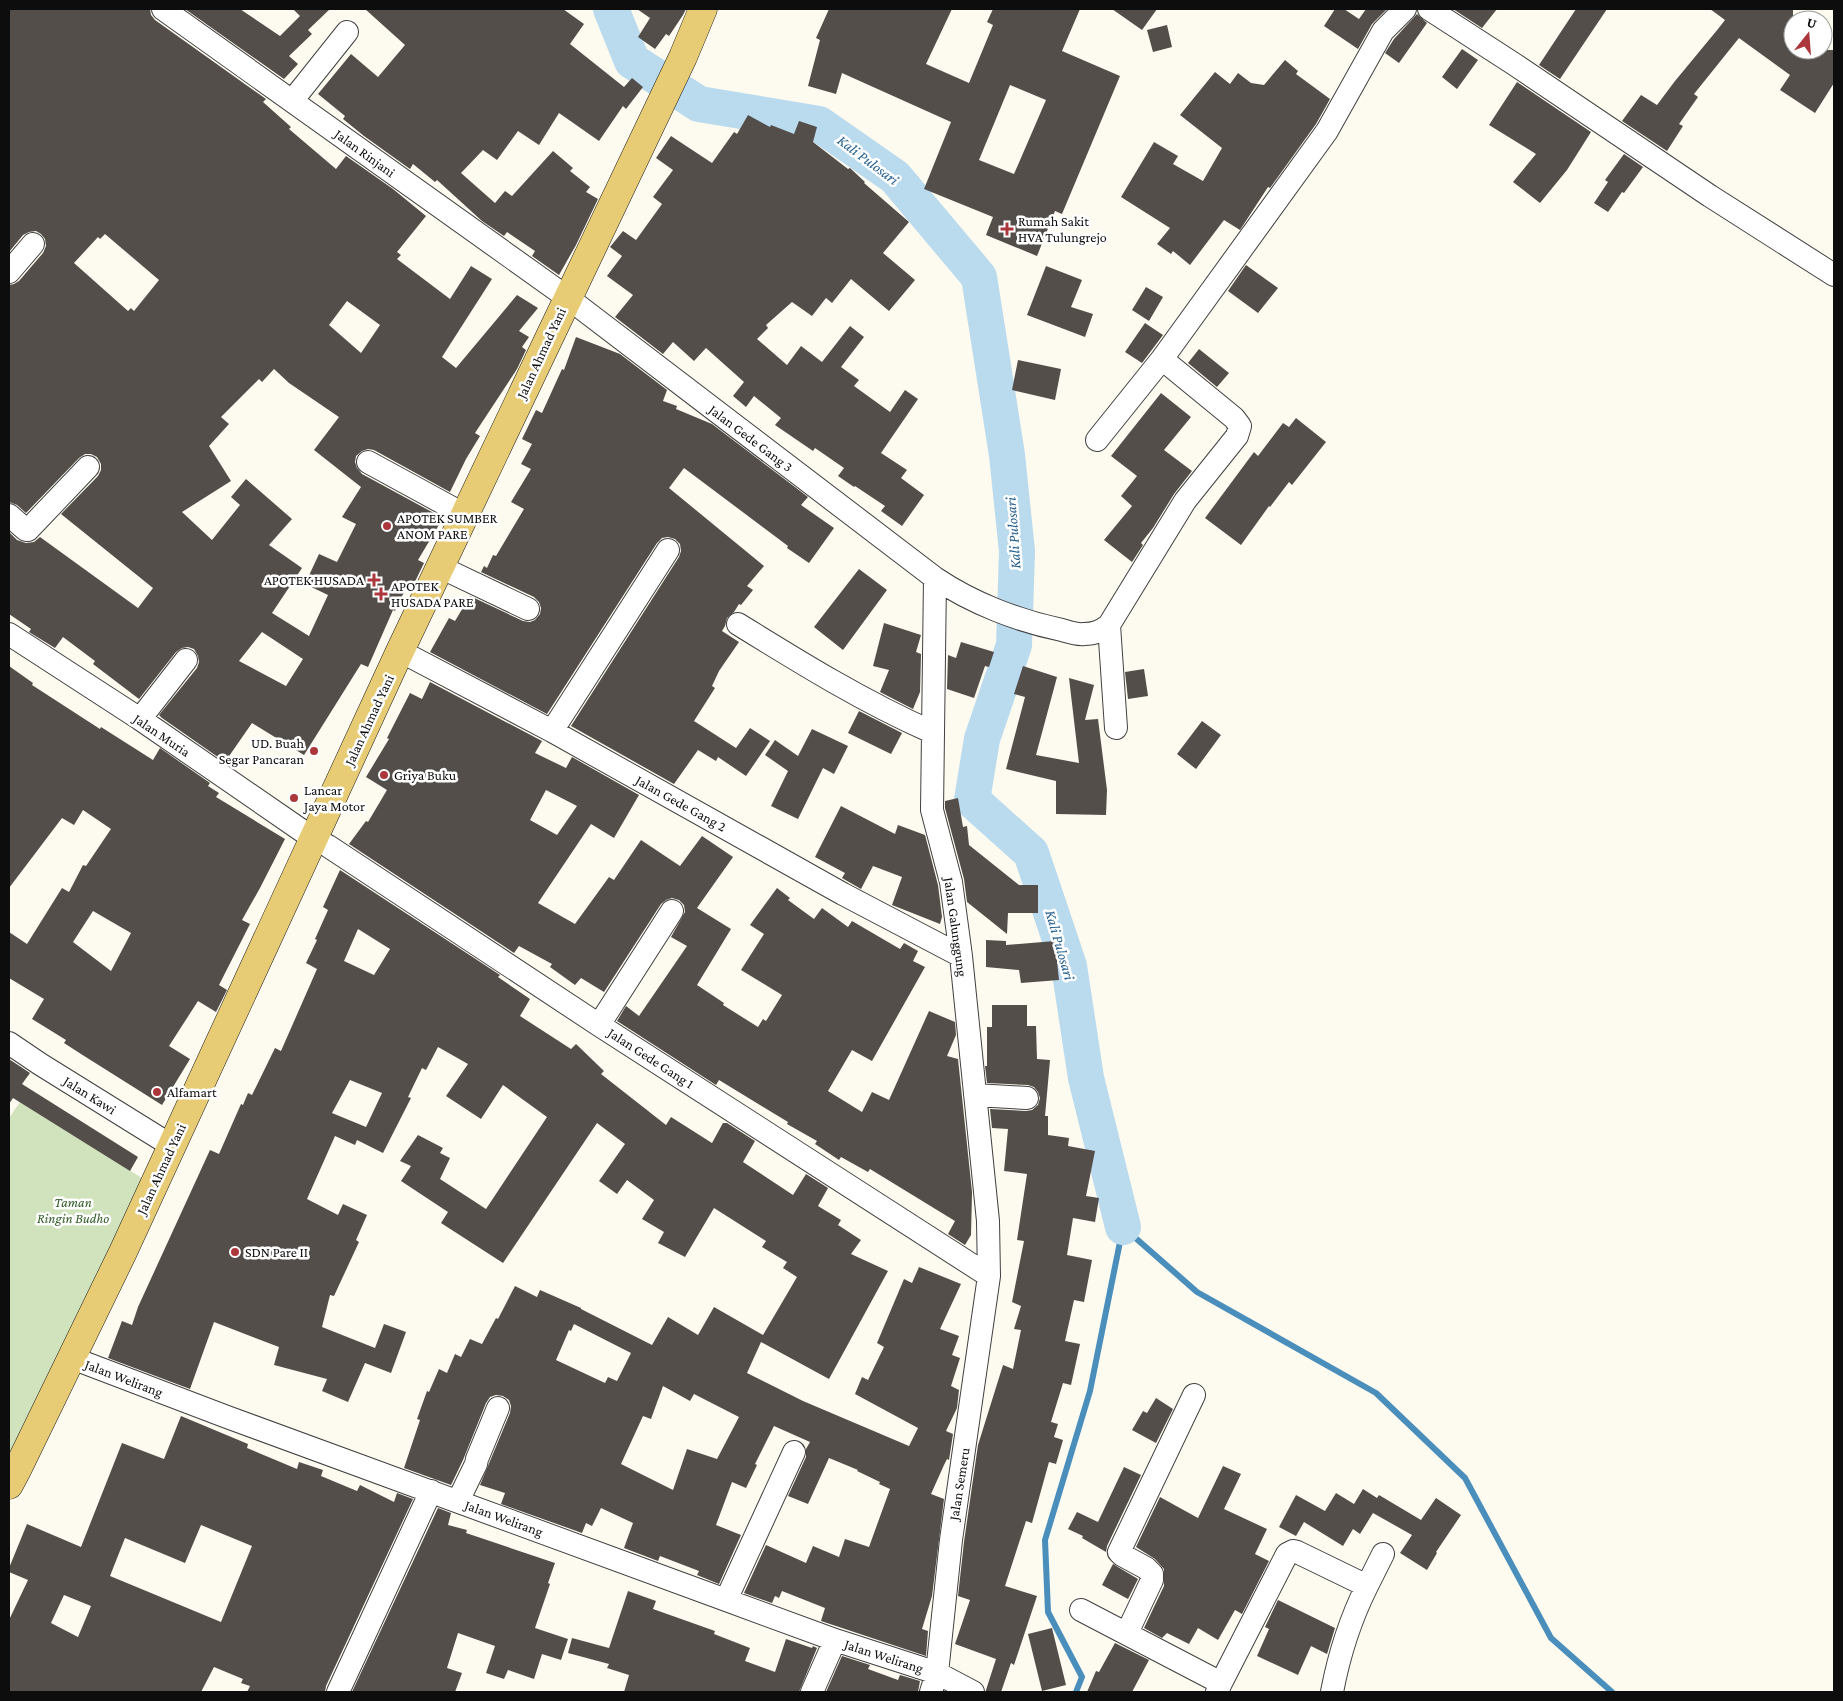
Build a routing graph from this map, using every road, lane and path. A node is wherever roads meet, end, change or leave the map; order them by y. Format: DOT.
graph roads {
  1 [pos="163,9"];
  2 [pos="704,9"];
  3 [pos="1405,9"];
  4 [pos="1429,9"];
  5 [pos="347,32"];
  6 [pos="292,101"];
  7 [pos="33,244"];
  8 [pos="9,272"];
  9 [pos="1834,274"];
  10 [pos="568,298"];
  11 [pos="1162,359"];
  12 [pos="1097,440"];
  13 [pos="368,462"];
  14 [pos="88,467"];
  15 [pos="9,515"];
  16 [pos="465,515"];
  17 [pos="668,550"];
  18 [pos="440,567"];
  19 [pos="935,578"];
  20 [pos="528,609"];
  21 [pos="738,624"];
  22 [pos="1096,631"];
  23 [pos="9,634"];
  24 [pos="400,651"];
  25 [pos="186,660"];
  26 [pos="140,719"];
  27 [pos="1116,728"];
  28 [pos="552,731"];
  29 [pos="932,732"];
  30 [pos="314,839"];
  31 [pos="672,911"];
  32 [pos="961,956"];
  33 [pos="599,1024"];
  34 [pos="9,1043"];
  35 [pos="975,1095"];
  36 [pos="1027,1098"];
  37 [pos="172,1146"];
  38 [pos="989,1276"];
  39 [pos="72,1358"];
  40 [pos="1194,1395"];
  41 [pos="498,1408"];
  42 [pos="794,1452"];
  43 [pos="9,1485"];
  44 [pos="431,1491"];
  45 [pos="458,1501"];
  46 [pos="1383,1554"];
  47 [pos="1367,1586"];
  48 [pos="726,1600"];
  49 [pos="1081,1610"];
  50 [pos="1127,1633"];
  51 [pos="834,1640"];
  52 [pos="934,1683"];
  53 [pos="1219,1688"];
  54 [pos="338,1692"];
  55 [pos="812,1692"];
  56 [pos="973,1692"];
  57 [pos="1332,1692"];
  1 -- 6 [label="street, Jalan Rinjani"];
  2 -- 10 [label="main road, Jalan Ahmad Yani"];
  3 -- 11 [label="street"];
  4 -- 9 [label="street"];
  5 -- 6 [label="street"];
  6 -- 10 [label="street, Jalan Rinjani"];
  7 -- 8 [label="street"];
  10 -- 16 [label="main road, Jalan Ahmad Yani"];
  10 -- 19 [label="street, Jalan Gede Gang 3"];
  11 -- 12 [label="street"];
  11 -- 22 [label="street"];
  13 -- 16 [label="street"];
  14 -- 15 [label="street"];
  16 -- 18 [label="main road, Jalan Ahmad Yani"];
  17 -- 28 [label="street"];
  18 -- 20 [label="street"];
  18 -- 24 [label="main road, Jalan Ahmad Yani"];
  19 -- 22 [label="street, Jalan Gede Gang 3"];
  19 -- 29 [label="street, Jalan Galunggung"];
  21 -- 29 [label="street"];
  22 -- 27 [label="street"];
  23 -- 26 [label="street, Jalan Muria"];
  24 -- 28 [label="street, Jalan Gede Gang 2"];
  24 -- 30 [label="main road, Jalan Ahmad Yani"];
  25 -- 26 [label="street"];
  26 -- 30 [label="street, Jalan Muria"];
  28 -- 32 [label="street, Jalan Gede Gang 2"];
  29 -- 32 [label="street, Jalan Galunggung"];
  30 -- 33 [label="street, Jalan Gede Gang 1"];
  30 -- 37 [label="main road, Jalan Ahmad Yani"];
  31 -- 33 [label="street"];
  32 -- 35 [label="street, Jalan Galunggung"];
  33 -- 38 [label="street, Jalan Gede Gang 1"];
  34 -- 37 [label="street, Jalan Kawi"];
  35 -- 36 [label="street"];
  35 -- 38 [label="street, Jalan Galunggung"];
  37 -- 39 [label="main road, Jalan Ahmad Yani"];
  38 -- 52 [label="street, Jalan Semeru"];
  39 -- 43 [label="main road, Jalan Ahmad Yani"];
  39 -- 44 [label="street, Jalan Welirang"];
  40 -- 50 [label="street"];
  41 -- 45 [label="street"];
  42 -- 48 [label="street"];
  44 -- 45 [label="street, Jalan Welirang"];
  44 -- 54 [label="street"];
  45 -- 48 [label="street, Jalan Welirang"];
  46 -- 47 [label="street"];
  47 -- 53 [label="street"];
  47 -- 57 [label="street"];
  48 -- 51 [label="street, Jalan Welirang"];
  49 -- 50 [label="street"];
  50 -- 53 [label="street"];
  51 -- 52 [label="street, Jalan Welirang"];
  51 -- 55 [label="street"];
  52 -- 56 [label="street, Jalan Welirang"];
}
